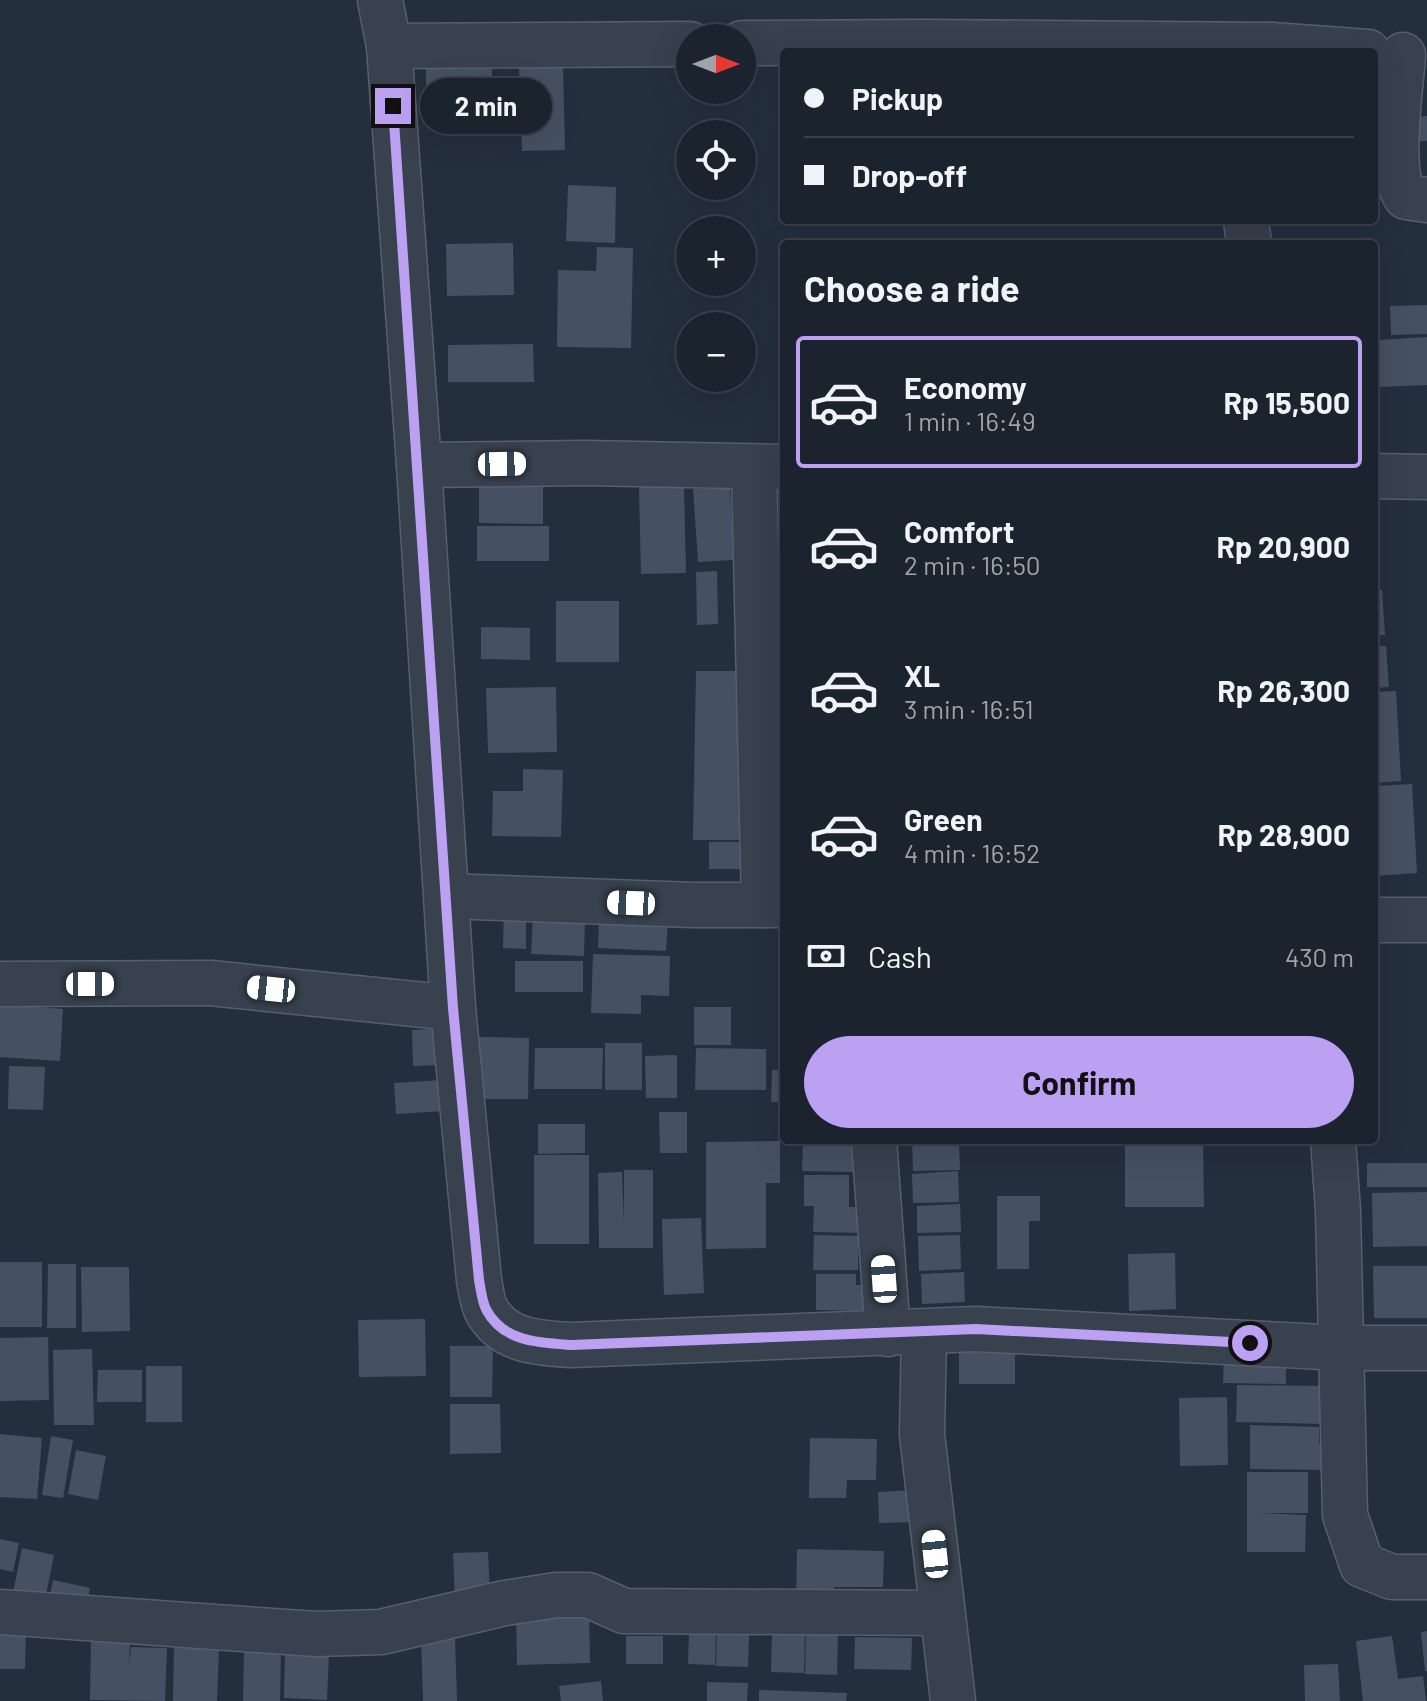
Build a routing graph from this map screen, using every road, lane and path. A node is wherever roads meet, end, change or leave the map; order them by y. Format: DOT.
graph roads {
  1 [pos="380,0"];
  2 [pos="756,43"];
  3 [pos="676,44"];
  4 [pos="389,46"];
  5 [pos="1216,48"];
  6 [pos="1393,54"];
  7 [pos="1427,200"];
  8 [pos="419,465"];
  9 [pos="769,467"];
  10 [pos="1378,476"];
  11 [pos="1427,477"];
  12 [pos="447,896"];
  13 [pos="774,905"];
  14 [pos="1378,920"];
  15 [pos="1427,920"];
  16 [pos="0,984"];
  17 [pos="453,1008"];
  18 [pos="875,1144"];
  19 [pos="1333,1144"];
  20 [pos="906,1333"];
  21 [pos="1342,1348"];
  22 [pos="1427,1348"];
  23 [pos="1427,1577"];
  24 [pos="0,1612"];
  25 [pos="941,1613"];
  26 [pos="953,1701"];
  1 -- 4 [label="street"];
  2 -- 5 [label="street"];
  3 -- 4 [label="street"];
  4 -- 8 [label="street"];
  6 -- 7 [label="street"];
  8 -- 9 [label="street"];
  8 -- 12 [label="street"];
  9 -- 13 [label="street"];
  10 -- 11 [label="street"];
  12 -- 13 [label="street"];
  12 -- 17 [label="street"];
  14 -- 15 [label="street"];
  16 -- 17 [label="street"];
  17 -- 20 [label="street"];
  18 -- 20 [label="street"];
  19 -- 21 [label="street"];
  20 -- 21 [label="street"];
  20 -- 25 [label="street"];
  21 -- 22 [label="street"];
  21 -- 23 [label="street"];
  24 -- 25 [label="street"];
  25 -- 26 [label="street"];
}
